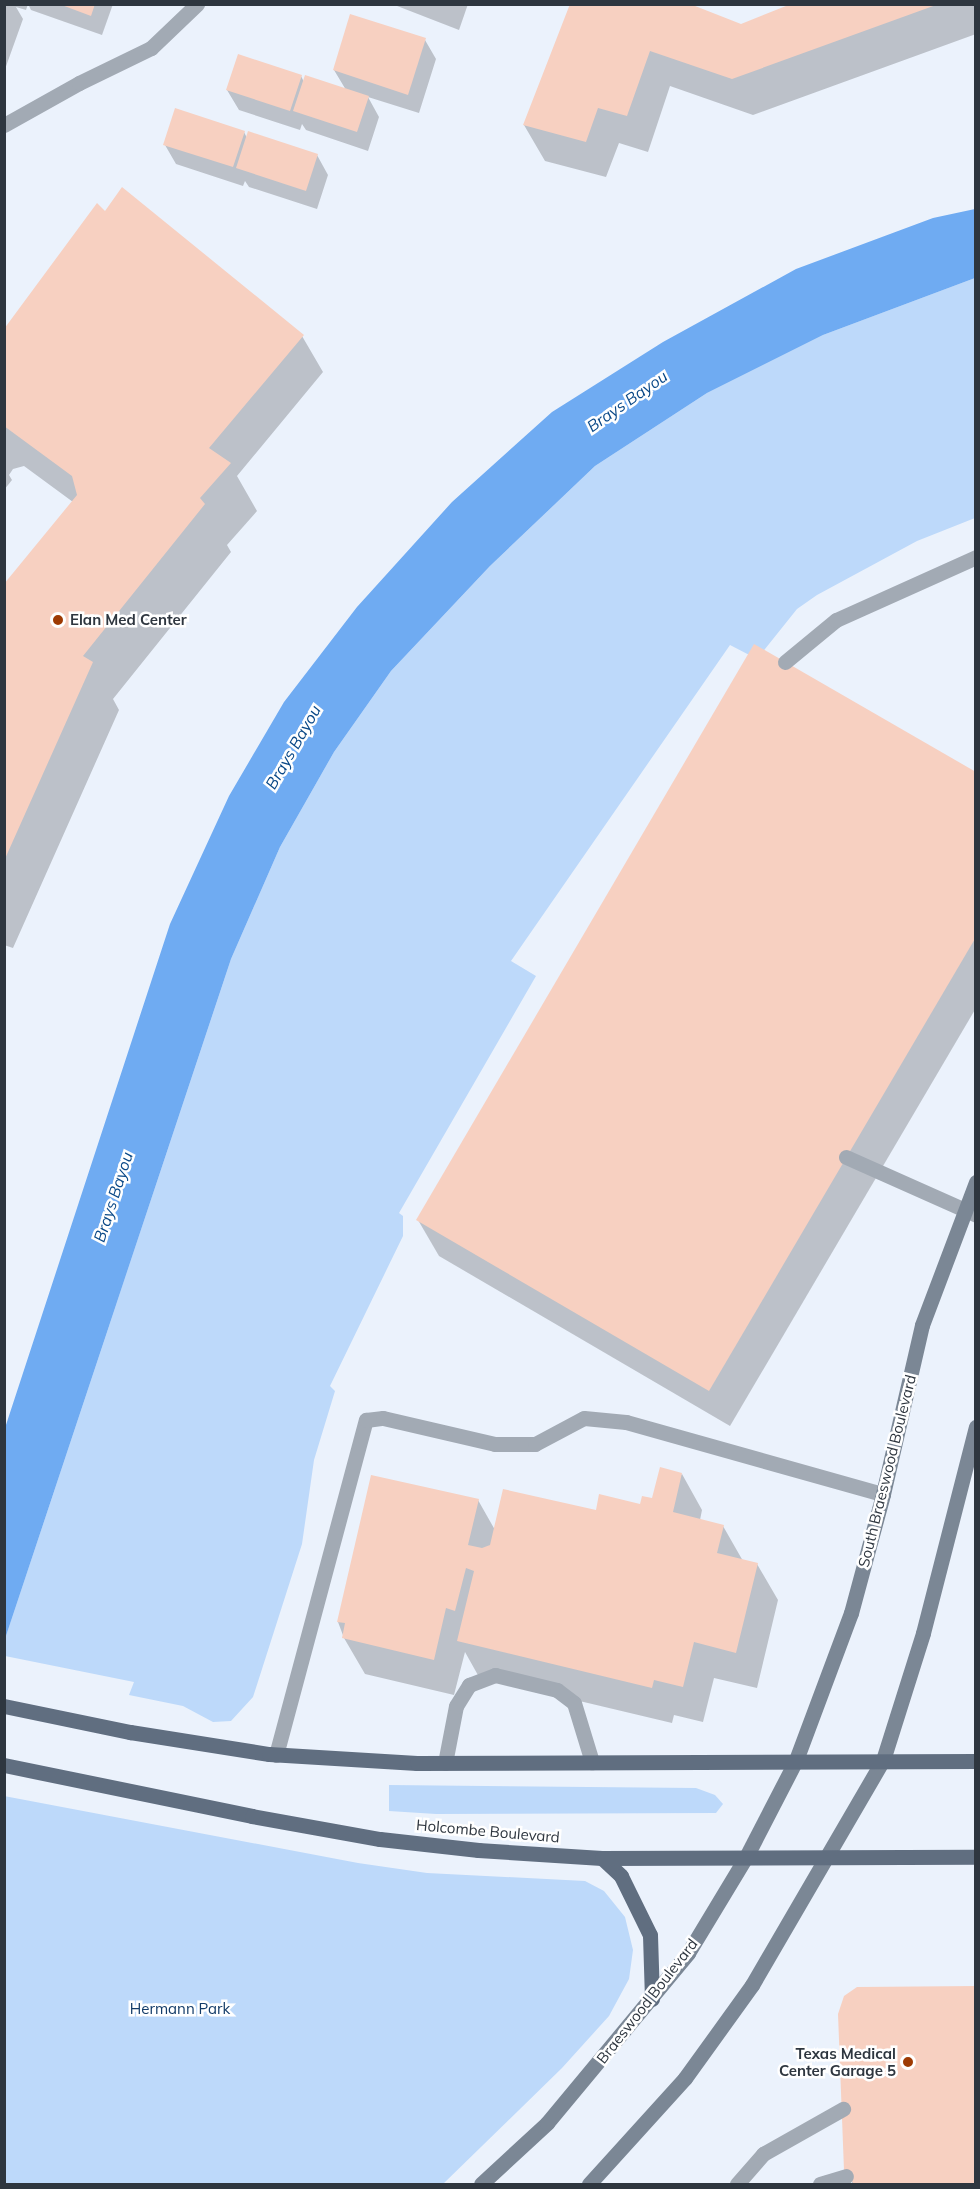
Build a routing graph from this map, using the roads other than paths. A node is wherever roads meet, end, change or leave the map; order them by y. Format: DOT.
graph roads {
  1 [pos="197,4"];
  2 [pos="4,125"];
  3 [pos="975,557"];
  4 [pos="975,565"];
  5 [pos="957,566"];
  6 [pos="785,662"];
  7 [pos="846,1157"];
  8 [pos="975,1182"];
  9 [pos="968,1214"];
  10 [pos="975,1427"];
  11 [pos="883,1494"];
  12 [pos="4,1706"];
  13 [pos="276,1755"];
  14 [pos="796,1760"];
  15 [pos="883,1760"];
  16 [pos="975,1761"];
  17 [pos="592,1762"];
  18 [pos="444,1763"];
  19 [pos="4,1765"];
  20 [pos="830,1856"];
  21 [pos="746,1857"];
  22 [pos="975,1857"];
  23 [pos="602,1858"];
  24 [pos="651,1999"];
  25 [pos="843,2109"];
  26 [pos="846,2176"];
  27 [pos="481,2184"];
  28 [pos="589,2184"];
  29 [pos="737,2184"];
  30 [pos="820,2184"];
  1 -- 2 [label="street"];
  3 -- 5 [label="street"];
  4 -- 5 [label="street"];
  5 -- 6 [label="street"];
  7 -- 9 [label="street"];
  8 -- 9 [label="main road, South Braeswood Boulevard"];
  9 -- 11 [label="main road, South Braeswood Boulevard"];
  10 -- 15 [label="main road"];
  11 -- 13 [label="street"];
  11 -- 14 [label="main road, South Braeswood Boulevard"];
  12 -- 13 [label="main road"];
  13 -- 18 [label="main road"];
  14 -- 15 [label="main road"];
  14 -- 17 [label="main road"];
  14 -- 21 [label="main road, Braeswood Boulevard"];
  15 -- 16 [label="main road"];
  15 -- 20 [label="main road"];
  17 -- 18 [label="main road"];
  17 -- 18 [label="street"];
  19 -- 23 [label="main road, Holcombe Boulevard"];
  20 -- 21 [label="main road, Holcombe Boulevard"];
  20 -- 22 [label="main road, Holcombe Boulevard"];
  20 -- 28 [label="main road"];
  21 -- 23 [label="main road, Holcombe Boulevard"];
  21 -- 24 [label="main road, Braeswood Boulevard"];
  23 -- 24 [label="main road"];
  24 -- 27 [label="main road, Braeswood Boulevard"];
  25 -- 29 [label="street"];
  26 -- 30 [label="street"];
}
